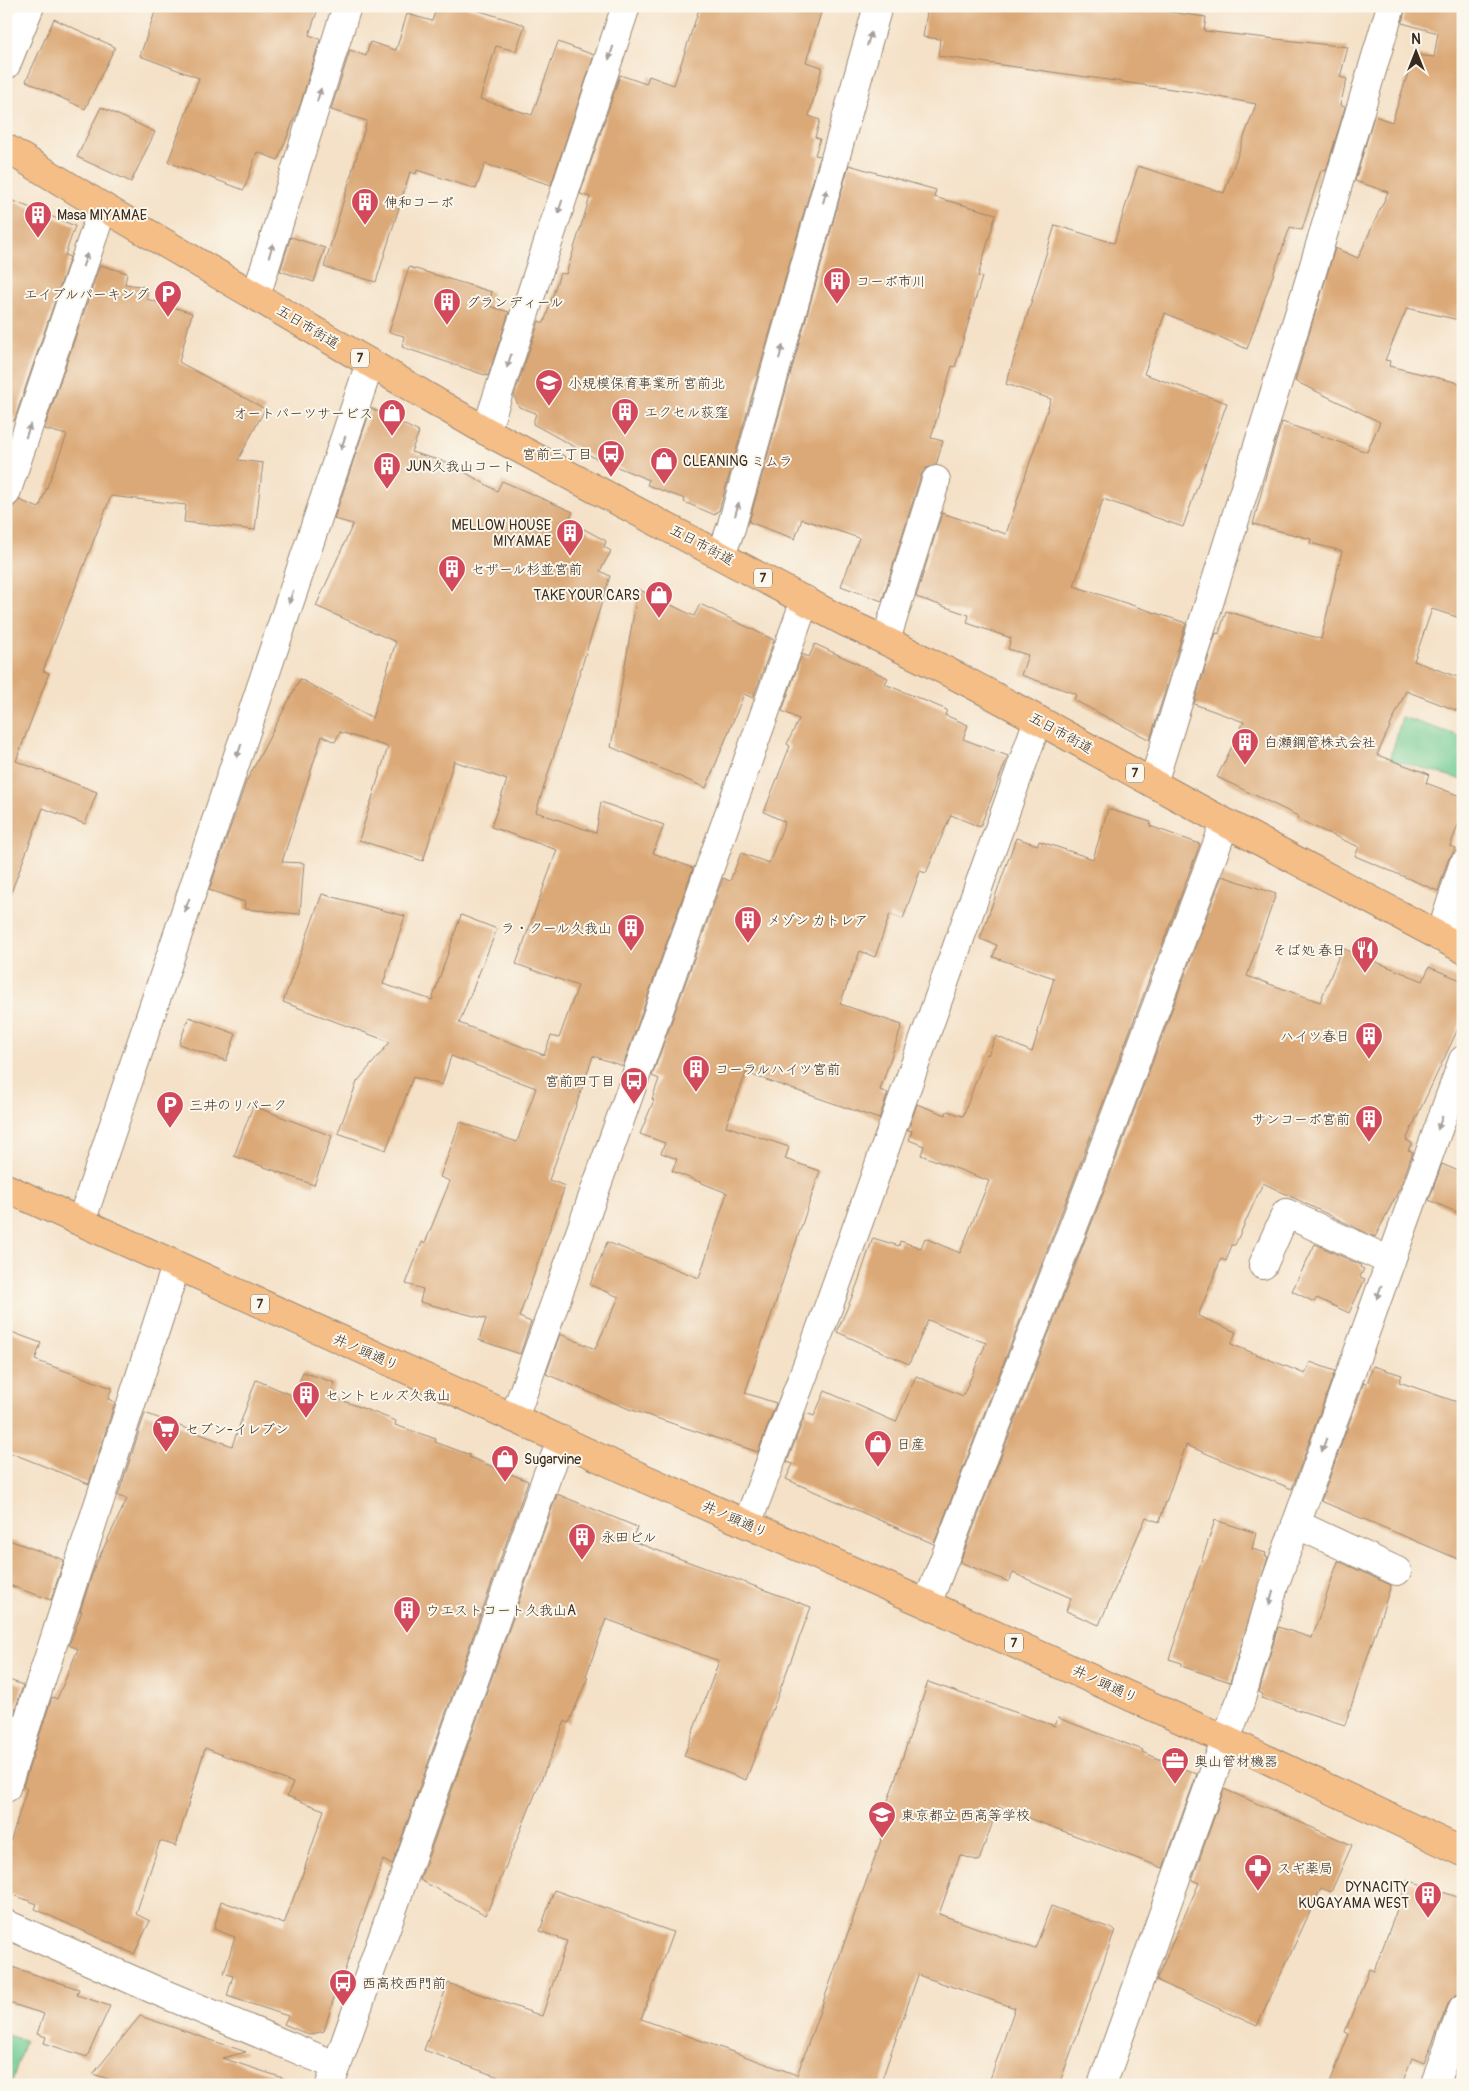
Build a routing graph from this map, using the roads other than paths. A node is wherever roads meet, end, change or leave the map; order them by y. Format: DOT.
graph roads {
  1 [pos="30,6"];
  2 [pos="346,6"];
  3 [pos="626,6"];
  4 [pos="878,6"];
  5 [pos="1391,6"];
  6 [pos="6,65"];
  7 [pos="6,148"];
  8 [pos="103,207"];
  9 [pos="256,296"];
  10 [pos="370,364"];
  11 [pos="486,431"];
  12 [pos="936,480"];
  13 [pos="6,493"];
  14 [pos="721,555"];
  15 [pos="805,600"];
  16 [pos="886,640"];
  17 [pos="1038,720"];
  18 [pos="1153,783"];
  19 [pos="1225,823"];
  20 [pos="1463,865"];
  21 [pos="1452,943"];
  22 [pos="1463,1060"];
  23 [pos="6,1188"];
  24 [pos="81,1222"];
  25 [pos="1390,1261"];
  26 [pos="1263,1265"];
  27 [pos="176,1266"];
  28 [pos="514,1418"];
  29 [pos="562,1440"];
  30 [pos="747,1524"];
  31 [pos="1296,1524"];
  32 [pos="1398,1571"];
  33 [pos="927,1604"];
  34 [pos="1226,1740"];
  35 [pos="6,1788"];
  36 [pos="1463,1852"];
  37 [pos="6,1924"];
  38 [pos="1463,2008"];
  39 [pos="333,2075"];
  40 [pos="1102,2085"];
  41 [pos="1434,2085"];
  1 -- 6 [label="street"];
  9 -- 2 [label="street, one-way"];
  3 -- 11 [label="street, one-way"];
  14 -- 4 [label="street, one-way"];
  5 -- 18 [label="street"];
  7 -- 8 [label="main road, 五日市街道 / 7"];
  8 -- 9 [label="main road, 五日市街道 / 7"];
  13 -- 8 [label="street, one-way"];
  9 -- 10 [label="main road, 五日市街道 / 7"];
  10 -- 11 [label="main road, 五日市街道 / 7"];
  10 -- 24 [label="street, one-way"];
  11 -- 14 [label="main road, 五日市街道 / 7"];
  12 -- 16 [label="street"];
  14 -- 15 [label="main road, 五日市街道 / 7"];
  15 -- 16 [label="main road, 五日市街道 / 7"];
  15 -- 28 [label="street"];
  16 -- 17 [label="main road, 五日市街道 / 7"];
  17 -- 18 [label="main road, 五日市街道 / 7"];
  17 -- 30 [label="street"];
  18 -- 19 [label="main road, 五日市街道 / 7"];
  19 -- 21 [label="main road, 五日市街道 / 7"];
  19 -- 33 [label="street"];
  20 -- 21 [label="street"];
  22 -- 25 [label="street, one-way"];
  23 -- 24 [label="main road, 井ノ頭通り / 7"];
  24 -- 27 [label="main road, 井ノ頭通り / 7"];
  25 -- 26 [label="street"];
  25 -- 31 [label="street, one-way"];
  27 -- 28 [label="main road, 井ノ頭通り / 7"];
  27 -- 35 [label="street"];
  28 -- 29 [label="main road, 井ノ頭通り / 7"];
  29 -- 30 [label="main road, 井ノ頭通り / 7"];
  29 -- 39 [label="street"];
  30 -- 33 [label="main road, 井ノ頭通り / 7"];
  31 -- 32 [label="street"];
  31 -- 34 [label="street, one-way"];
  33 -- 34 [label="main road, 井ノ頭通り / 7"];
  34 -- 36 [label="main road, 井ノ頭通り / 7"];
  34 -- 40 [label="street"];
  37 -- 39 [label="street"];
  38 -- 41 [label="street"];
}
